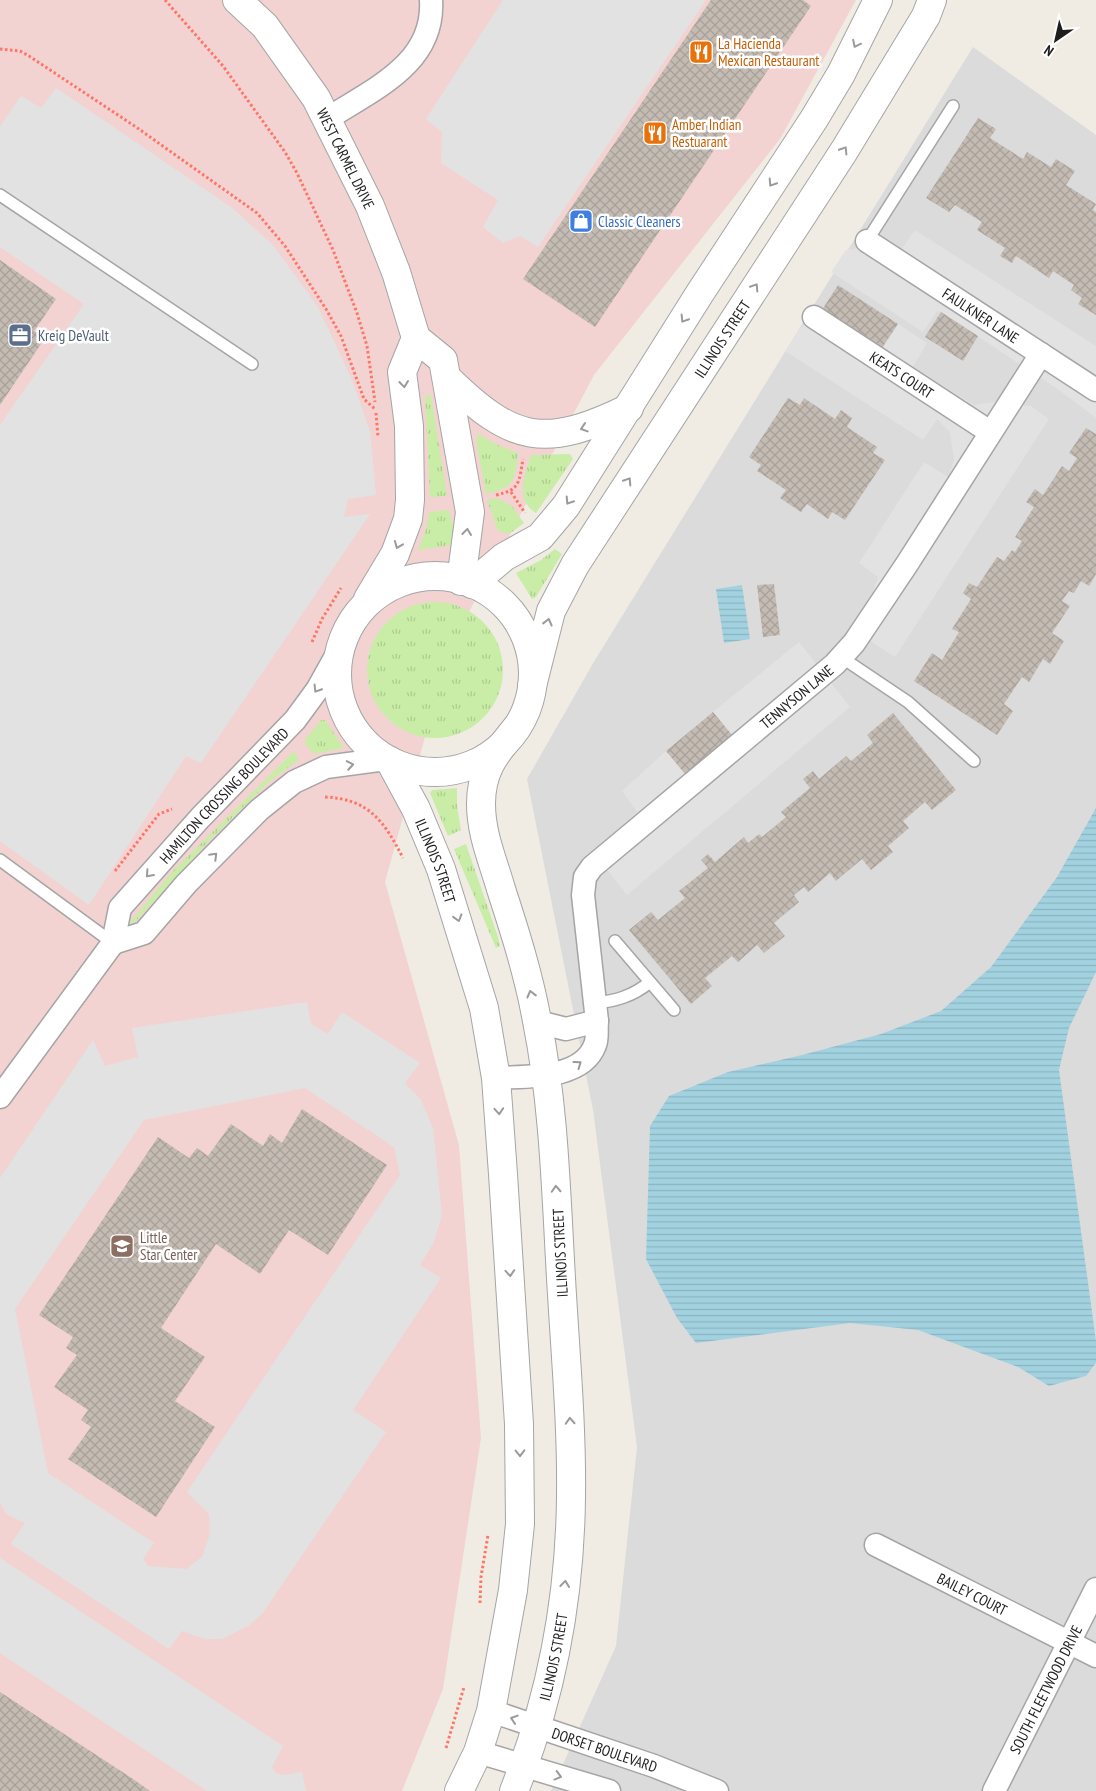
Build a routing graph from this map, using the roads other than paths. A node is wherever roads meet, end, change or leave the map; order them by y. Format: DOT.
graph roads {
  1 [pos="237,0"];
  2 [pos="431,0"];
  3 [pos="878,0"];
  4 [pos="932,0"];
  5 [pos="953,106"];
  6 [pos="327,119"];
  7 [pos="0,194"];
  8 [pos="867,241"];
  9 [pos="814,317"];
  10 [pos="416,338"];
  11 [pos="1041,354"];
  12 [pos="252,364"];
  13 [pos="447,378"];
  14 [pos="1096,390"];
  15 [pos="629,408"];
  16 [pos="990,432"];
  17 [pos="466,582"];
  18 [pos="363,608"];
  19 [pos="340,647"];
  20 [pos="841,657"];
  21 [pos="532,686"];
  22 [pos="517,728"];
  23 [pos="388,760"];
  24 [pos="974,761"];
  25 [pos="0,860"];
  26 [pos="615,941"];
  27 [pos="113,943"];
  28 [pos="650,982"];
  29 [pos="674,1010"];
  30 [pos="596,1012"];
  31 [pos="538,1022"];
  32 [pos="545,1075"];
  33 [pos="496,1078"];
  34 [pos="0,1097"];
  35 [pos="876,1545"];
  36 [pos="1096,1588"];
  37 [pos="1068,1643"];
  38 [pos="1096,1656"];
  39 [pos="491,1711"];
  40 [pos="537,1726"];
  41 [pos="478,1752"];
  42 [pos="519,1779"];
  43 [pos="459,1791"];
  44 [pos="609,1791"];
  45 [pos="717,1791"];
  46 [pos="994,1791"];
  1 -- 6 [label="street, WEST CARMEL DRIVE"];
  2 -- 6 [label="street"];
  3 -- 15 [label="street, one-way"];
  21 -- 4 [label="street, ILLINOIS STREET, one-way"];
  5 -- 8 [label="lane"];
  6 -- 10 [label="street, WEST CARMEL DRIVE"];
  7 -- 12 [label="lane"];
  8 -- 11 [label="street, FAULKNER LANE"];
  9 -- 16 [label="street, KEATS COURT"];
  10 -- 13 [label="street"];
  10 -- 18 [label="street, one-way"];
  11 -- 14 [label="street, FAULKNER LANE"];
  11 -- 16 [label="street, TENNYSON LANE"];
  15 -- 13 [label="street, one-way"];
  17 -- 13 [label="street, one-way"];
  15 -- 17 [label="street, one-way"];
  16 -- 20 [label="street, TENNYSON LANE"];
  17 -- 18 [label="street"];
  17 -- 21 [label="street"];
  18 -- 19 [label="street"];
  19 -- 23 [label="street"];
  19 -- 27 [label="street, HAMILTON CROSSING BOULEVARD, one-way"];
  20 -- 24 [label="lane"];
  20 -- 30 [label="street, TENNYSON LANE"];
  21 -- 22 [label="street, ILLINOIS STREET"];
  22 -- 23 [label="street"];
  31 -- 22 [label="street, ILLINOIS STREET, one-way"];
  27 -- 23 [label="street, one-way"];
  23 -- 33 [label="street, ILLINOIS STREET, one-way"];
  25 -- 27 [label="lane"];
  26 -- 28 [label="lane"];
  27 -- 34 [label="street, HAMILTON CROSSING BOULEVARD"];
  28 -- 29 [label="lane"];
  28 -- 30 [label="lane"];
  30 -- 31 [label="street"];
  32 -- 30 [label="street, TENNYSON LANE, one-way"];
  31 -- 32 [label="street, ILLINOIS STREET"];
  32 -- 33 [label="street, TENNYSON LANE"];
  40 -- 32 [label="street, ILLINOIS STREET, one-way"];
  33 -- 39 [label="street, ILLINOIS STREET, one-way"];
  35 -- 37 [label="street, BAILEY COURT"];
  36 -- 37 [label="street, SOUTH FLEETWOOD DRIVE"];
  37 -- 38 [label="street, BAILEY COURT"];
  37 -- 46 [label="street, SOUTH FLEETWOOD DRIVE"];
  40 -- 39 [label="street, DORSET BOULEVARD, one-way"];
  39 -- 41 [label="street, ILLINOIS STREET"];
  40 -- 42 [label="street, ILLINOIS STREET"];
  40 -- 45 [label="street, DORSET BOULEVARD"];
  41 -- 42 [label="street"];
  41 -- 43 [label="street, ILLINOIS STREET"];
  42 -- 44 [label="street, one-way"];
}
